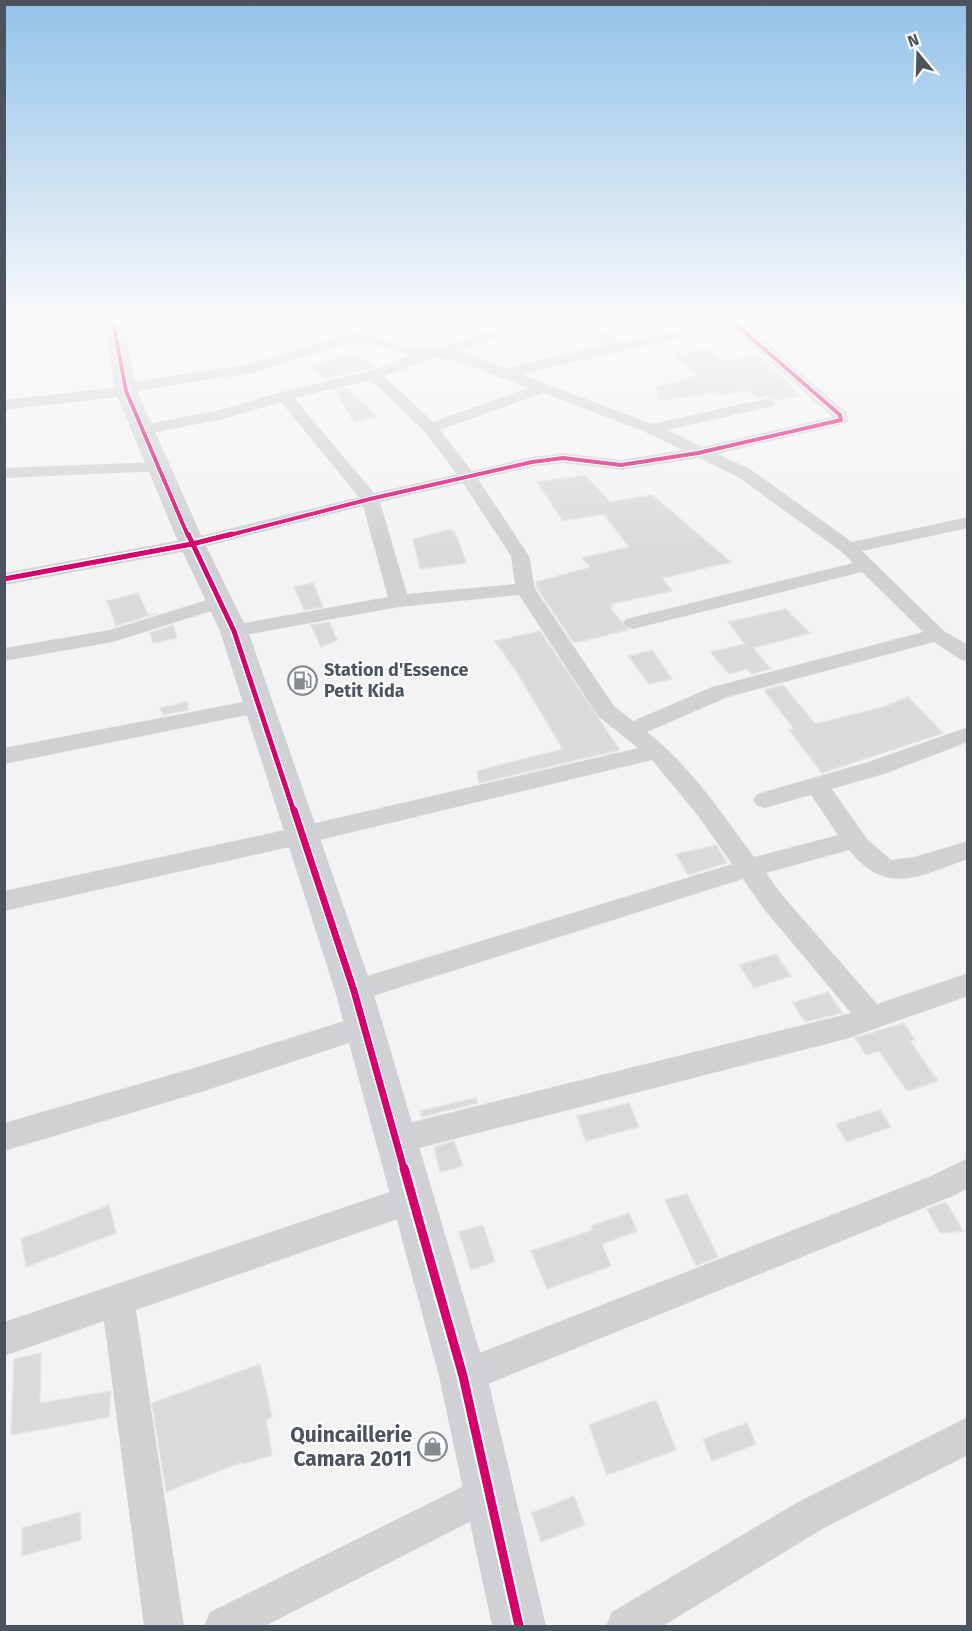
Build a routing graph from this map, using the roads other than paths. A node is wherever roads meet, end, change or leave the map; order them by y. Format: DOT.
graph roads {
  1 [pos="68,397"];
  2 [pos="129,397"];
  3 [pos="280,397"];
  4 [pos="285,397"];
  5 [pos="397,397"];
  6 [pos="514,397"];
  7 [pos="568,397"];
  8 [pos="819,397"];
  9 [pos="768,403"];
  10 [pos="4,405"];
  11 [pos="430,428"];
  12 [pos="651,429"];
  13 [pos="142,430"];
  14 [pos="698,453"];
  15 [pos="158,467"];
  16 [pos="4,473"];
  17 [pos="468,477"];
  18 [pos="370,499"];
  19 [pos="968,522"];
  20 [pos="192,544"];
  21 [pos="849,548"];
  22 [pos="868,565"];
  23 [pos="4,579"];
  24 [pos="525,589"];
  25 [pos="399,601"];
  26 [pos="227,616"];
  27 [pos="633,623"];
  28 [pos="937,635"];
  29 [pos="4,654"];
  30 [pos="968,655"];
  31 [pos="259,706"];
  32 [pos="632,730"];
  33 [pos="968,734"];
  34 [pos="657,751"];
  35 [pos="4,756"];
  36 [pos="818,787"];
  37 [pos="765,800"];
  38 [pos="303,836"];
  39 [pos="854,840"];
  40 [pos="968,850"];
  41 [pos="748,868"];
  42 [pos="4,902"];
  43 [pos="966,988"];
  44 [pos="354,991"];
  45 [pos="871,1017"];
  46 [pos="363,1028"];
  47 [pos="4,1137"];
  48 [pos="396,1140"];
  49 [pos="968,1172"];
  50 [pos="413,1199"];
  51 [pos="118,1299"];
  52 [pos="4,1339"];
  53 [pos="463,1376"];
  54 [pos="968,1435"];
  55 [pos="490,1492"];
  56 [pos="164,1626"];
  57 [pos="224,1626"];
  58 [pos="519,1626"];
  59 [pos="626,1626"];
  1 -- 10 [label="street"];
  2 -- 13 [label="street"];
  3 -- 13 [label="street"];
  4 -- 18 [label="street"];
  5 -- 11 [label="street"];
  6 -- 11 [label="street"];
  7 -- 12 [label="street"];
  8 -- 14 [label="street"];
  9 -- 12 [label="street"];
  11 -- 17 [label="street"];
  12 -- 14 [label="street"];
  13 -- 15 [label="street"];
  14 -- 17 [label="street"];
  14 -- 21 [label="street"];
  15 -- 16 [label="street"];
  15 -- 20 [label="street"];
  17 -- 18 [label="street"];
  17 -- 24 [label="street"];
  18 -- 20 [label="street"];
  18 -- 25 [label="street"];
  19 -- 21 [label="street"];
  20 -- 23 [label="street"];
  20 -- 26 [label="street"];
  21 -- 22 [label="street"];
  22 -- 27 [label="street"];
  22 -- 28 [label="street"];
  24 -- 25 [label="street"];
  24 -- 32 [label="street"];
  25 -- 26 [label="street"];
  26 -- 29 [label="street"];
  26 -- 31 [label="street"];
  28 -- 30 [label="street"];
  28 -- 32 [label="street"];
  31 -- 35 [label="street"];
  31 -- 38 [label="street"];
  32 -- 34 [label="street"];
  33 -- 36 [label="street"];
  34 -- 38 [label="street"];
  34 -- 41 [label="street"];
  36 -- 37 [label="street"];
  36 -- 39 [label="street"];
  38 -- 42 [label="street"];
  38 -- 44 [label="street"];
  39 -- 40 [label="street"];
  39 -- 41 [label="street"];
  41 -- 44 [label="street"];
  41 -- 45 [label="street"];
  43 -- 45 [label="street"];
  44 -- 46 [label="street"];
  45 -- 48 [label="street"];
  46 -- 47 [label="street"];
  46 -- 48 [label="street"];
  48 -- 50 [label="street"];
  49 -- 53 [label="street"];
  50 -- 51 [label="street"];
  50 -- 53 [label="street"];
  51 -- 52 [label="street"];
  51 -- 56 [label="street"];
  53 -- 55 [label="street"];
  54 -- 59 [label="street"];
  55 -- 57 [label="street"];
  55 -- 58 [label="street"];
}
